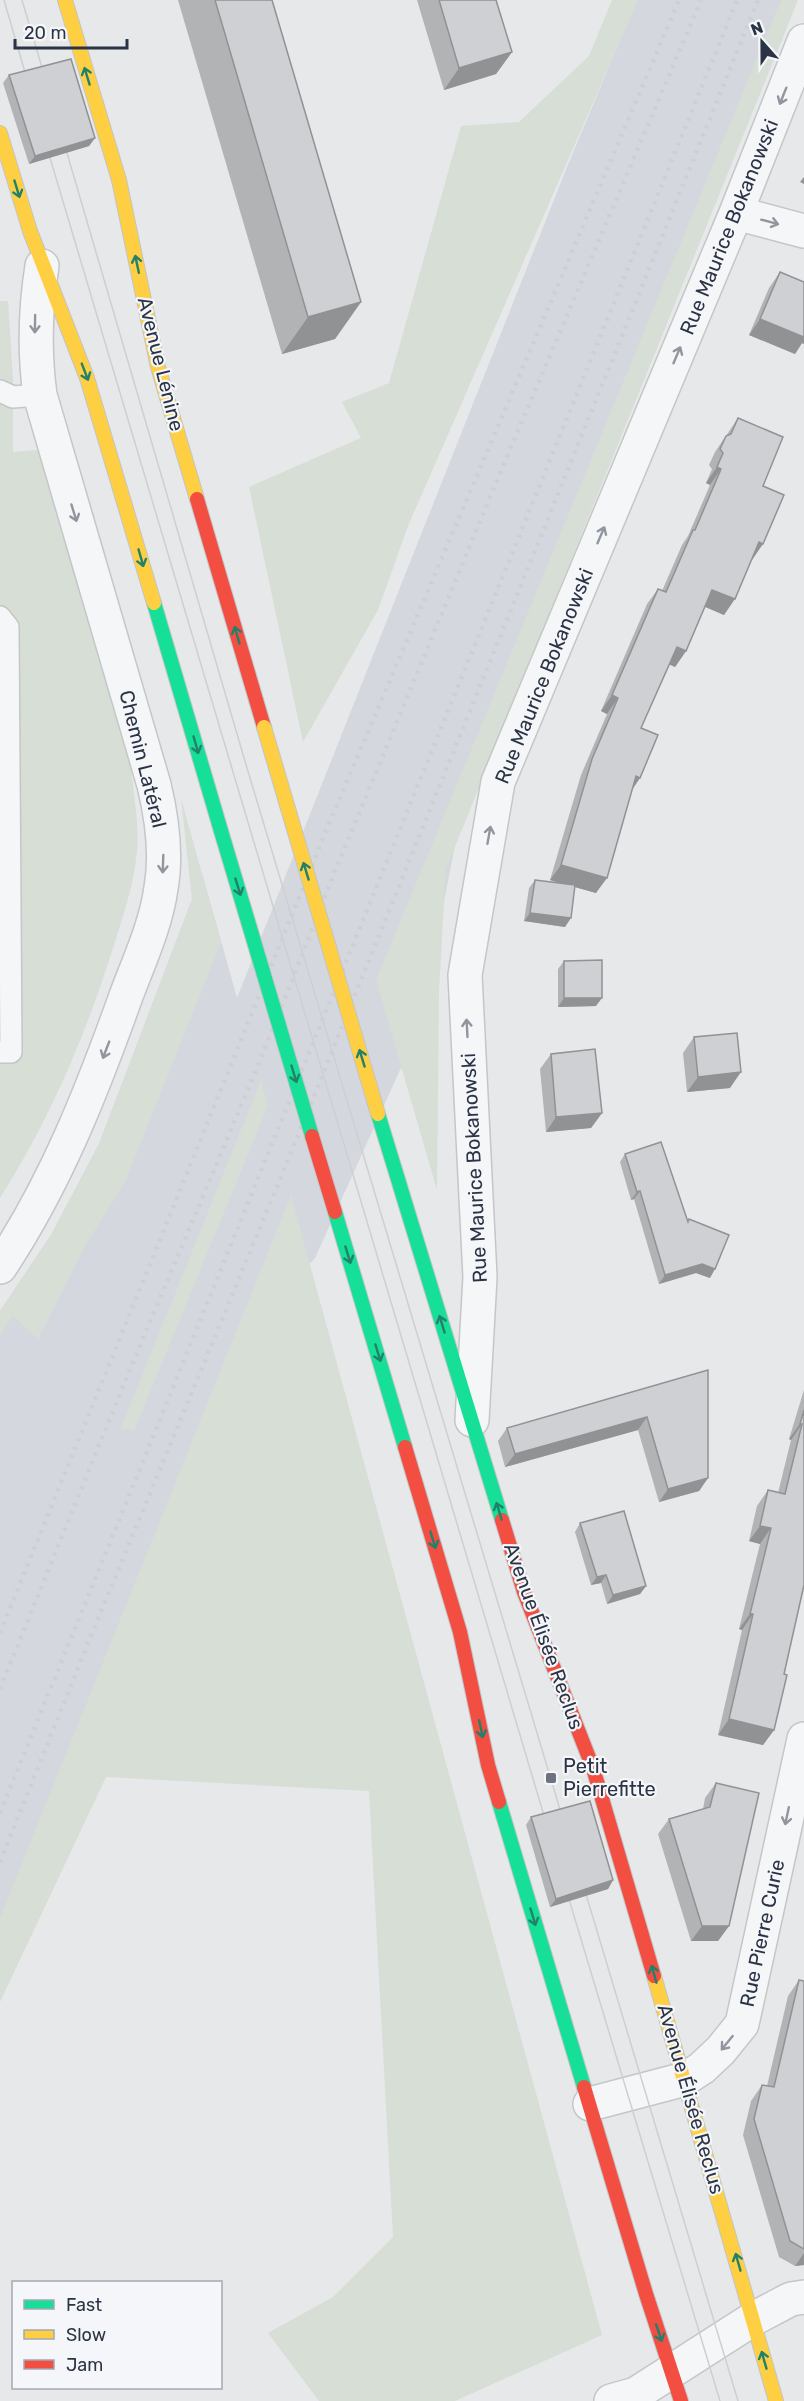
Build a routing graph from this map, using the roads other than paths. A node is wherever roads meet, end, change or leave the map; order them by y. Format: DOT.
graph roads {
  1 [pos="64,0"];
  2 [pos="804,41"];
  3 [pos="0,133"];
  4 [pos="736,213"];
  5 [pos="804,231"];
  6 [pos="42,266"];
  7 [pos="0,391"];
  8 [pos="40,395"];
  9 [pos="0,617"];
  10 [pos="0,1052"];
  11 [pos="378,1114"];
  12 [pos="0,1267"];
  13 [pos="472,1422"];
  14 [pos="804,1739"];
  15 [pos="685,2079"];
  16 [pos="590,2104"];
  17 [pos="804,2297"];
  18 [pos="753,2319"];
  19 [pos="677,2387"];
  20 [pos="611,2401"];
  21 [pos="776,2401"];
  11 -- 1 [label="main road, Avenue Lénine, one-way, bridge"];
  2 -- 4 [label="street, Rue Maurice Bokanowski, one-way"];
  3 -- 6 [label="main road, one-way"];
  4 -- 5 [label="street, one-way"];
  13 -- 4 [label="street, Rue Maurice Bokanowski, one-way"];
  6 -- 8 [label="street, Chemin Latéral, one-way"];
  6 -- 16 [label="main road, one-way, bridge"];
  7 -- 8 [label="lane"];
  8 -- 12 [label="street, Chemin Latéral, one-way"];
  9 -- 10 [label="lane"];
  13 -- 11 [label="main road, Avenue Élisée Reclus, one-way"];
  15 -- 13 [label="main road, Avenue Élisée Reclus, one-way"];
  14 -- 15 [label="street, Rue Pierre Curie, one-way"];
  15 -- 16 [label="street, Rue Pierre Curie"];
  18 -- 15 [label="main road, Avenue Élisée Reclus, one-way"];
  16 -- 19 [label="main road, one-way"];
  17 -- 18 [label="street"];
  18 -- 19 [label="street"];
  21 -- 18 [label="main road, Avenue Élisée Reclus, one-way"];
  19 -- 20 [label="street"];
}
